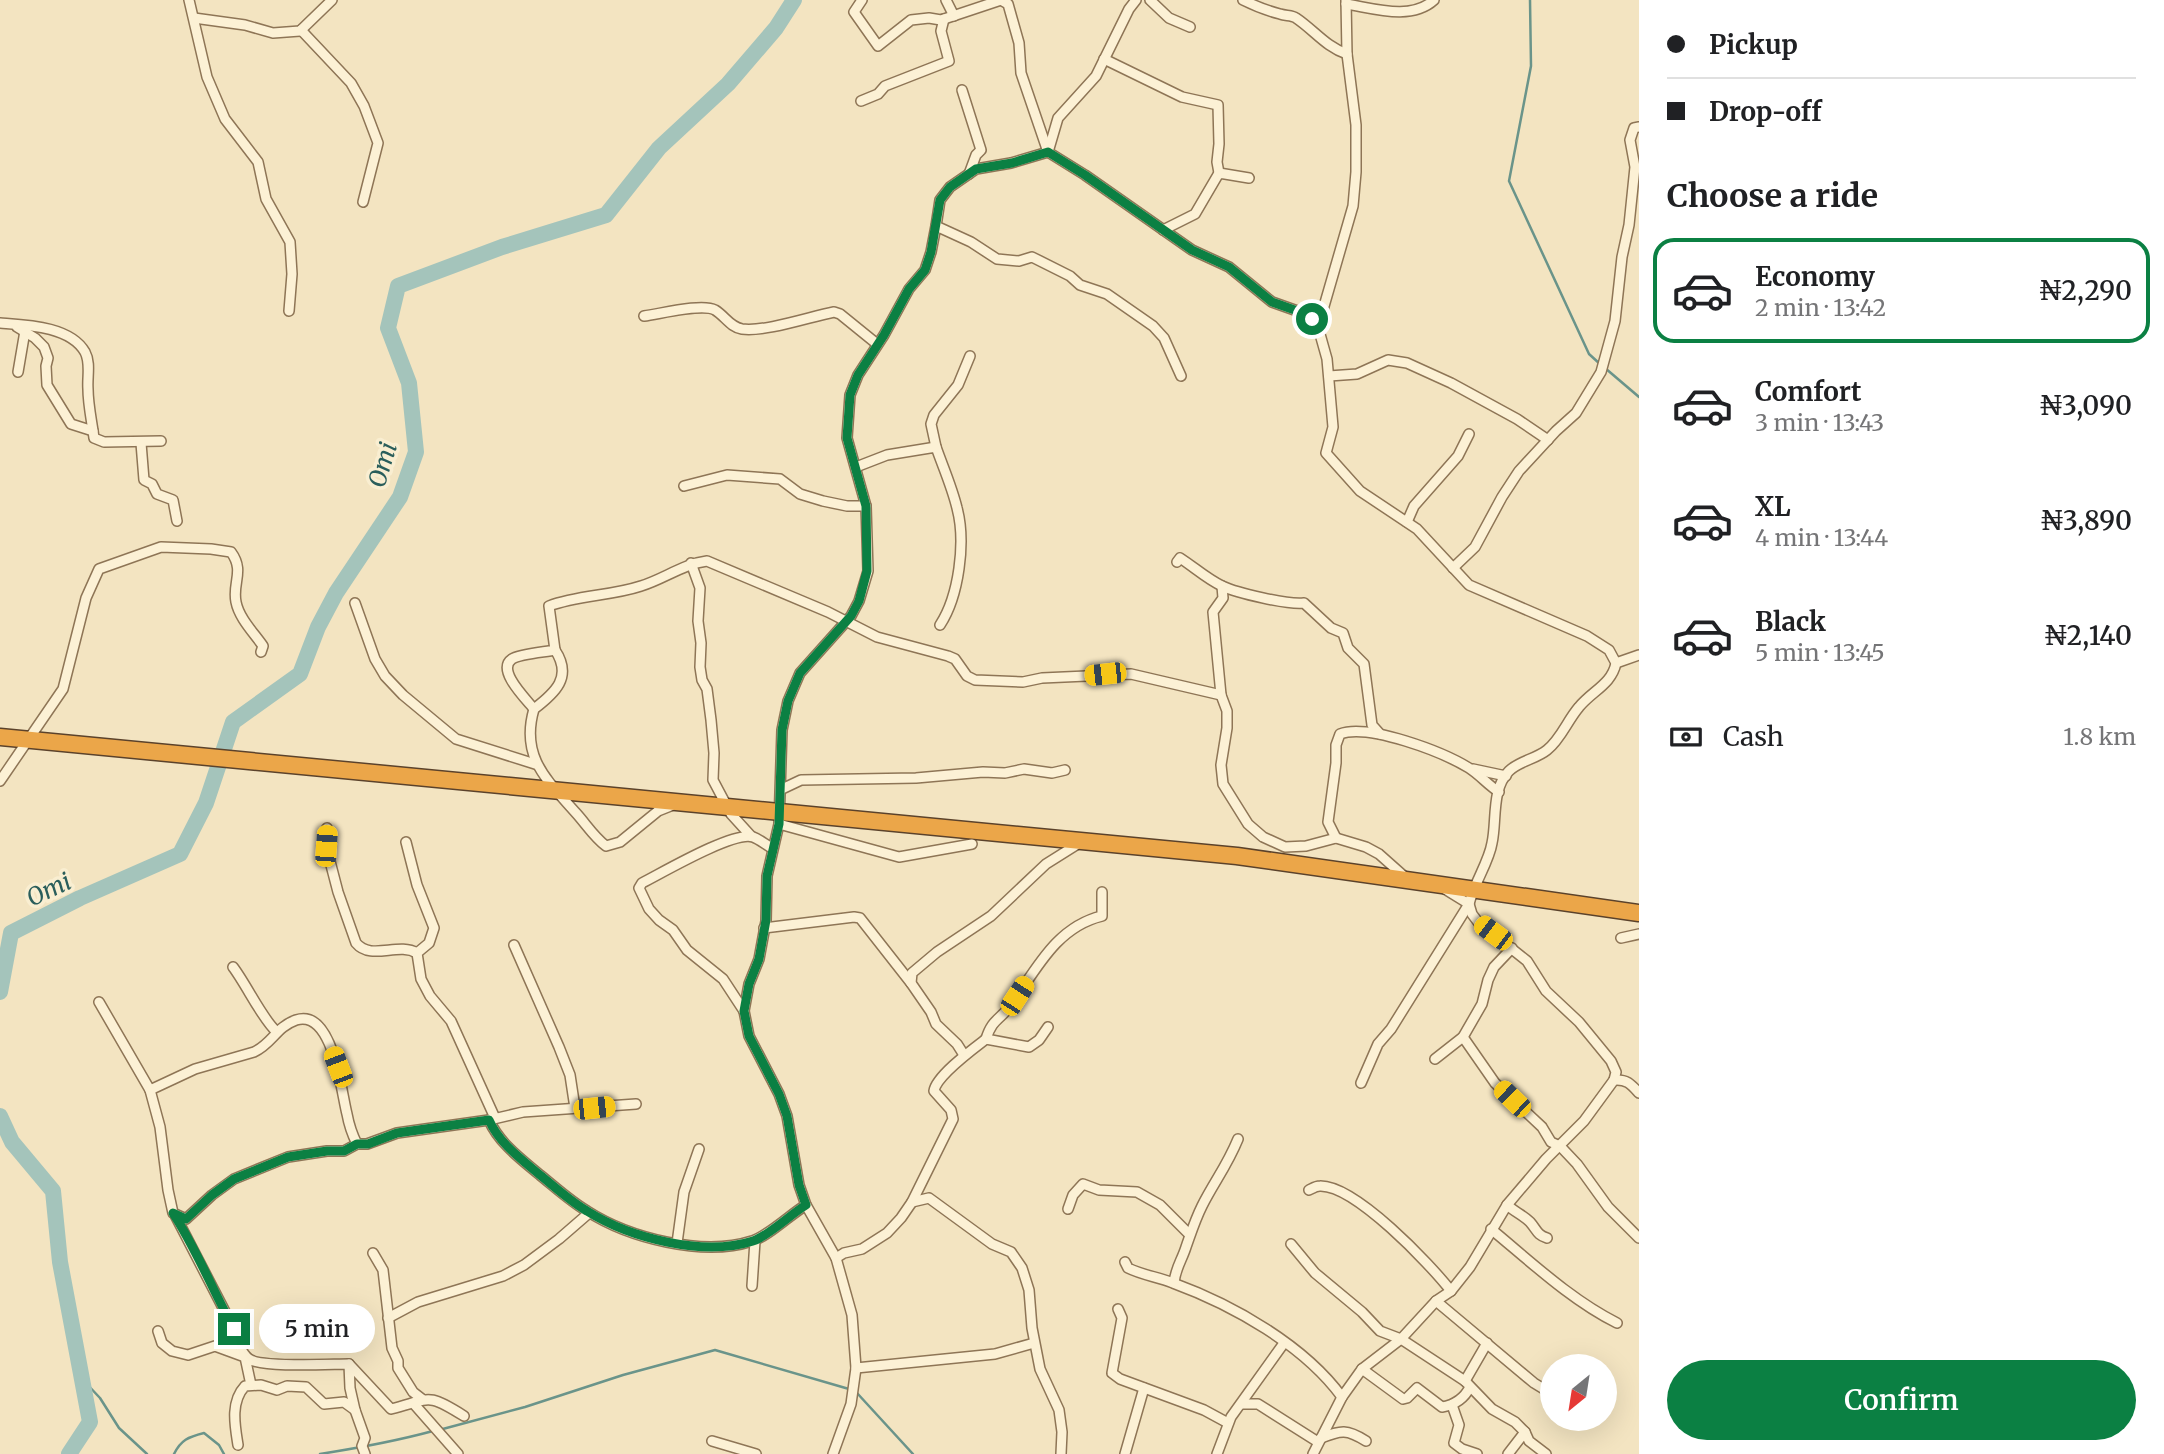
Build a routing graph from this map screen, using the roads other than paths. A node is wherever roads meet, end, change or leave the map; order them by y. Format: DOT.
graph roads {
  1 [pos="190,0"];
  2 [pos="332,0"];
  3 [pos="862,0"];
  4 [pos="946,0"];
  5 [pos="1136,0"];
  6 [pos="1150,0"];
  7 [pos="1243,0"];
  8 [pos="1434,0"];
  9 [pos="1007,2"];
  10 [pos="1346,2"];
  11 [pos="194,18"];
  12 [pos="949,18"];
  13 [pos="1190,27"];
  14 [pos="301,30"];
  15 [pos="1347,54"];
  16 [pos="1104,60"];
  17 [pos="962,90"];
  18 [pos="861,101"];
  19 [pos="1639,127"];
  20 [pos="1048,152"];
  21 [pos="969,173"];
  22 [pos="1219,173"];
  23 [pos="1249,178"];
  24 [pos="363,202"];
  25 [pos="936,226"];
  26 [pos="1163,230"];
  27 [pos="289,311"];
  28 [pos="644,316"];
  29 [pos="0,323"];
  30 [pos="13,324"];
  31 [pos="1318,327"];
  32 [pos="25,331"];
  33 [pos="877,344"];
  34 [pos="970,356"];
  35 [pos="18,372"];
  36 [pos="1181,376"];
  37 [pos="1329,376"];
  38 [pos="93,431"];
  39 [pos="1469,434"];
  40 [pos="1548,440"];
  41 [pos="161,441"];
  42 [pos="141,443"];
  43 [pos="936,447"];
  44 [pos="856,467"];
  45 [pos="684,486"];
  46 [pos="866,506"];
  47 [pos="177,521"];
  48 [pos="1408,522"];
  49 [pos="1177,562"];
  50 [pos="691,563"];
  51 [pos="1453,568"];
  52 [pos="1222,586"];
  53 [pos="355,603"];
  54 [pos="845,622"];
  55 [pos="940,625"];
  56 [pos="555,650"];
  57 [pos="261,652"];
  58 [pos="1639,655"];
  59 [pos="1616,663"];
  60 [pos="1221,695"];
  61 [pos="534,709"];
  62 [pos="1380,734"];
  63 [pos="0,737"];
  64 [pos="536,764"];
  65 [pos="1471,769"];
  66 [pos="1065,770"];
  67 [pos="1506,776"];
  68 [pos="0,781"];
  69 [pos="782,789"];
  70 [pos="1499,792"];
  71 [pos="731,814"];
  72 [pos="779,824"];
  73 [pos="327,828"];
  74 [pos="1094,834"];
  75 [pos="751,836"];
  76 [pos="1336,838"];
  77 [pos="406,842"];
  78 [pos="972,844"];
  79 [pos="772,848"];
  80 [pos="1102,892"];
  81 [pos="1469,904"];
  82 [pos="1639,913"];
  83 [pos="764,928"];
  84 [pos="1639,934"];
  85 [pos="1621,938"];
  86 [pos="514,945"];
  87 [pos="1512,948"];
  88 [pos="417,953"];
  89 [pos="233,967"];
  90 [pos="911,984"];
  91 [pos="99,1002"];
  92 [pos="744,1011"];
  93 [pos="1048,1027"];
  94 [pos="276,1031"];
  95 [pos="1463,1037"];
  96 [pos="986,1039"];
  97 [pos="964,1055"];
  98 [pos="1435,1059"];
  99 [pos="1618,1077"];
  100 [pos="1361,1083"];
  101 [pos="150,1090"];
  102 [pos="1639,1093"];
  103 [pos="636,1104"];
  104 [pos="575,1108"];
  105 [pos="492,1119"];
  106 [pos="1238,1139"];
  107 [pos="357,1144"];
  108 [pos="1560,1146"];
  109 [pos="699,1149"];
  110 [pos="1309,1190"];
  111 [pos="912,1202"];
  112 [pos="806,1205"];
  113 [pos="1507,1205"];
  114 [pos="1068,1209"];
  115 [pos="173,1213"];
  116 [pos="589,1213"];
  117 [pos="1491,1229"];
  118 [pos="1189,1234"];
  119 [pos="1547,1238"];
  120 [pos="1639,1238"];
  121 [pos="755,1241"];
  122 [pos="677,1243"];
  123 [pos="1291,1244"];
  124 [pos="373,1253"];
  125 [pos="836,1258"];
  126 [pos="1125,1262"];
  127 [pos="1174,1283"];
  128 [pos="752,1286"];
  129 [pos="1451,1291"];
  130 [pos="1436,1301"];
  131 [pos="1118,1309"];
  132 [pos="388,1318"];
  133 [pos="1617,1323"];
  134 [pos="158,1331"];
  135 [pos="1401,1339"];
  136 [pos="1034,1343"];
  137 [pos="1284,1343"];
  138 [pos="1487,1343"];
  139 [pos="248,1358"];
  140 [pos="349,1364"];
  141 [pos="856,1368"];
  142 [pos="1362,1369"];
  143 [pos="1468,1384"];
  144 [pos="251,1385"];
  145 [pos="1540,1387"];
  146 [pos="1144,1388"];
  147 [pos="1342,1397"];
  148 [pos="418,1401"];
  149 [pos="1242,1404"];
  150 [pos="1452,1405"];
  151 [pos="355,1410"];
  152 [pos="464,1416"];
  153 [pos="1228,1423"];
  154 [pos="1525,1432"];
  155 [pos="712,1441"];
  156 [pos="1366,1441"];
  157 [pos="238,1445"];
  158 [pos="1317,1447"];
  159 [pos="365,1454"];
  160 [pos="458,1454"];
  161 [pos="756,1454"];
  162 [pos="834,1454"];
  163 [pos="1061,1454"];
  164 [pos="1125,1454"];
  165 [pos="1217,1454"];
  166 [pos="1477,1454"];
  167 [pos="1508,1454"];
  168 [pos="1546,1454"];
  1 -- 11 [label="street"];
  2 -- 14 [label="street"];
  3 -- 12 [label="street"];
  4 -- 12 [label="street"];
  5 -- 16 [label="street"];
  6 -- 13 [label="street"];
  7 -- 15 [label="street"];
  8 -- 10 [label="street"];
  9 -- 12 [label="street"];
  9 -- 20 [label="street"];
  10 -- 15 [label="street"];
  11 -- 14 [label="street"];
  11 -- 27 [label="street"];
  12 -- 18 [label="street"];
  14 -- 24 [label="street"];
  15 -- 31 [label="street"];
  16 -- 20 [label="street"];
  16 -- 22 [label="street"];
  17 -- 21 [label="street"];
  19 -- 40 [label="street"];
  20 -- 21 [label="street"];
  20 -- 26 [label="street"];
  21 -- 25 [label="street"];
  22 -- 23 [label="street"];
  22 -- 26 [label="street"];
  25 -- 33 [label="street"];
  25 -- 36 [label="street"];
  26 -- 31 [label="street"];
  28 -- 33 [label="street"];
  29 -- 30 [label="street"];
  30 -- 32 [label="street"];
  30 -- 38 [label="street"];
  31 -- 37 [label="street"];
  32 -- 35 [label="street"];
  32 -- 38 [label="street"];
  33 -- 44 [label="street"];
  34 -- 43 [label="street"];
  37 -- 40 [label="street"];
  37 -- 48 [label="street"];
  38 -- 42 [label="street"];
  39 -- 48 [label="street"];
  40 -- 51 [label="street"];
  41 -- 42 [label="street"];
  42 -- 47 [label="street"];
  43 -- 44 [label="street"];
  43 -- 55 [label="street"];
  44 -- 46 [label="street"];
  45 -- 46 [label="street"];
  46 -- 54 [label="street"];
  48 -- 51 [label="street"];
  49 -- 52 [label="street"];
  50 -- 54 [label="street"];
  50 -- 56 [label="street"];
  50 -- 71 [label="street"];
  51 -- 59 [label="street"];
  52 -- 60 [label="street"];
  52 -- 62 [label="street"];
  53 -- 64 [label="street"];
  54 -- 60 [label="street"];
  54 -- 69 [label="street"];
  56 -- 61 [label="street"];
  56 -- 61 [label="street"];
  57 -- 68 [label="street"];
  58 -- 59 [label="street"];
  59 -- 67 [label="street"];
  60 -- 76 [label="street"];
  61 -- 64 [label="street"];
  62 -- 65 [label="street"];
  62 -- 76 [label="street"];
  63 -- 82 [label="highway"];
  64 -- 71 [label="street"];
  65 -- 67 [label="street"];
  65 -- 70 [label="street"];
  66 -- 69 [label="street"];
  67 -- 70 [label="street"];
  69 -- 72 [label="street"];
  70 -- 81 [label="street"];
  71 -- 75 [label="street"];
  72 -- 78 [label="street"];
  72 -- 79 [label="street"];
  73 -- 88 [label="street"];
  74 -- 90 [label="street"];
  75 -- 79 [label="street"];
  75 -- 92 [label="street"];
  76 -- 81 [label="street"];
  77 -- 88 [label="street"];
  79 -- 83 [label="street"];
  80 -- 96 [label="street"];
  81 -- 87 [label="street"];
  81 -- 100 [label="street"];
  83 -- 90 [label="street"];
  83 -- 92 [label="street"];
  84 -- 85 [label="street"];
  86 -- 104 [label="street"];
  87 -- 95 [label="street"];
  87 -- 99 [label="street"];
  88 -- 105 [label="street"];
  89 -- 94 [label="street"];
  90 -- 97 [label="street"];
  91 -- 101 [label="street"];
  92 -- 112 [label="street"];
  93 -- 96 [label="street"];
  94 -- 101 [label="street"];
  94 -- 107 [label="street"];
  95 -- 98 [label="street"];
  95 -- 108 [label="street"];
  96 -- 97 [label="street"];
  97 -- 111 [label="street"];
  99 -- 102 [label="street"];
  99 -- 108 [label="street"];
  101 -- 115 [label="street"];
  103 -- 104 [label="street"];
  104 -- 105 [label="street"];
  105 -- 107 [label="street"];
  105 -- 116 [label="street"];
  106 -- 118 [label="street"];
  107 -- 115 [label="street"];
  108 -- 113 [label="street"];
  108 -- 120 [label="street"];
  109 -- 122 [label="street"];
  110 -- 129 [label="street"];
  111 -- 125 [label="street"];
  111 -- 136 [label="street"];
  112 -- 121 [label="street"];
  112 -- 125 [label="street"];
  113 -- 117 [label="street"];
  113 -- 119 [label="street"];
  114 -- 118 [label="street"];
  115 -- 139 [label="street"];
  116 -- 122 [label="street"];
  116 -- 132 [label="street"];
  117 -- 129 [label="street"];
  117 -- 133 [label="street"];
  118 -- 127 [label="street"];
  121 -- 122 [label="street"];
  121 -- 128 [label="street"];
  123 -- 135 [label="street"];
  124 -- 132 [label="street"];
  125 -- 141 [label="street"];
  126 -- 127 [label="street"];
  127 -- 137 [label="street"];
  129 -- 130 [label="street"];
  130 -- 135 [label="street"];
  130 -- 138 [label="street"];
  131 -- 146 [label="street"];
  132 -- 148 [label="street"];
  134 -- 139 [label="street"];
  135 -- 142 [label="street"];
  135 -- 143 [label="street"];
  136 -- 141 [label="street"];
  136 -- 163 [label="street"];
  137 -- 147 [label="street"];
  137 -- 149 [label="street"];
  138 -- 143 [label="street"];
  138 -- 145 [label="street"];
  139 -- 140 [label="street"];
  139 -- 144 [label="street"];
  140 -- 148 [label="street"];
  140 -- 151 [label="street"];
  141 -- 162 [label="street"];
  142 -- 147 [label="street"];
  142 -- 150 [label="street"];
  143 -- 150 [label="street"];
  143 -- 154 [label="street"];
  144 -- 151 [label="street"];
  144 -- 157 [label="street"];
  146 -- 153 [label="street"];
  146 -- 164 [label="street"];
  147 -- 158 [label="street"];
  148 -- 152 [label="street"];
  148 -- 160 [label="street"];
  149 -- 153 [label="street"];
  149 -- 158 [label="street"];
  150 -- 166 [label="street"];
  151 -- 159 [label="street"];
  153 -- 165 [label="street"];
  154 -- 167 [label="street"];
  154 -- 168 [label="street"];
  155 -- 161 [label="street"];
  156 -- 158 [label="street"];
}
